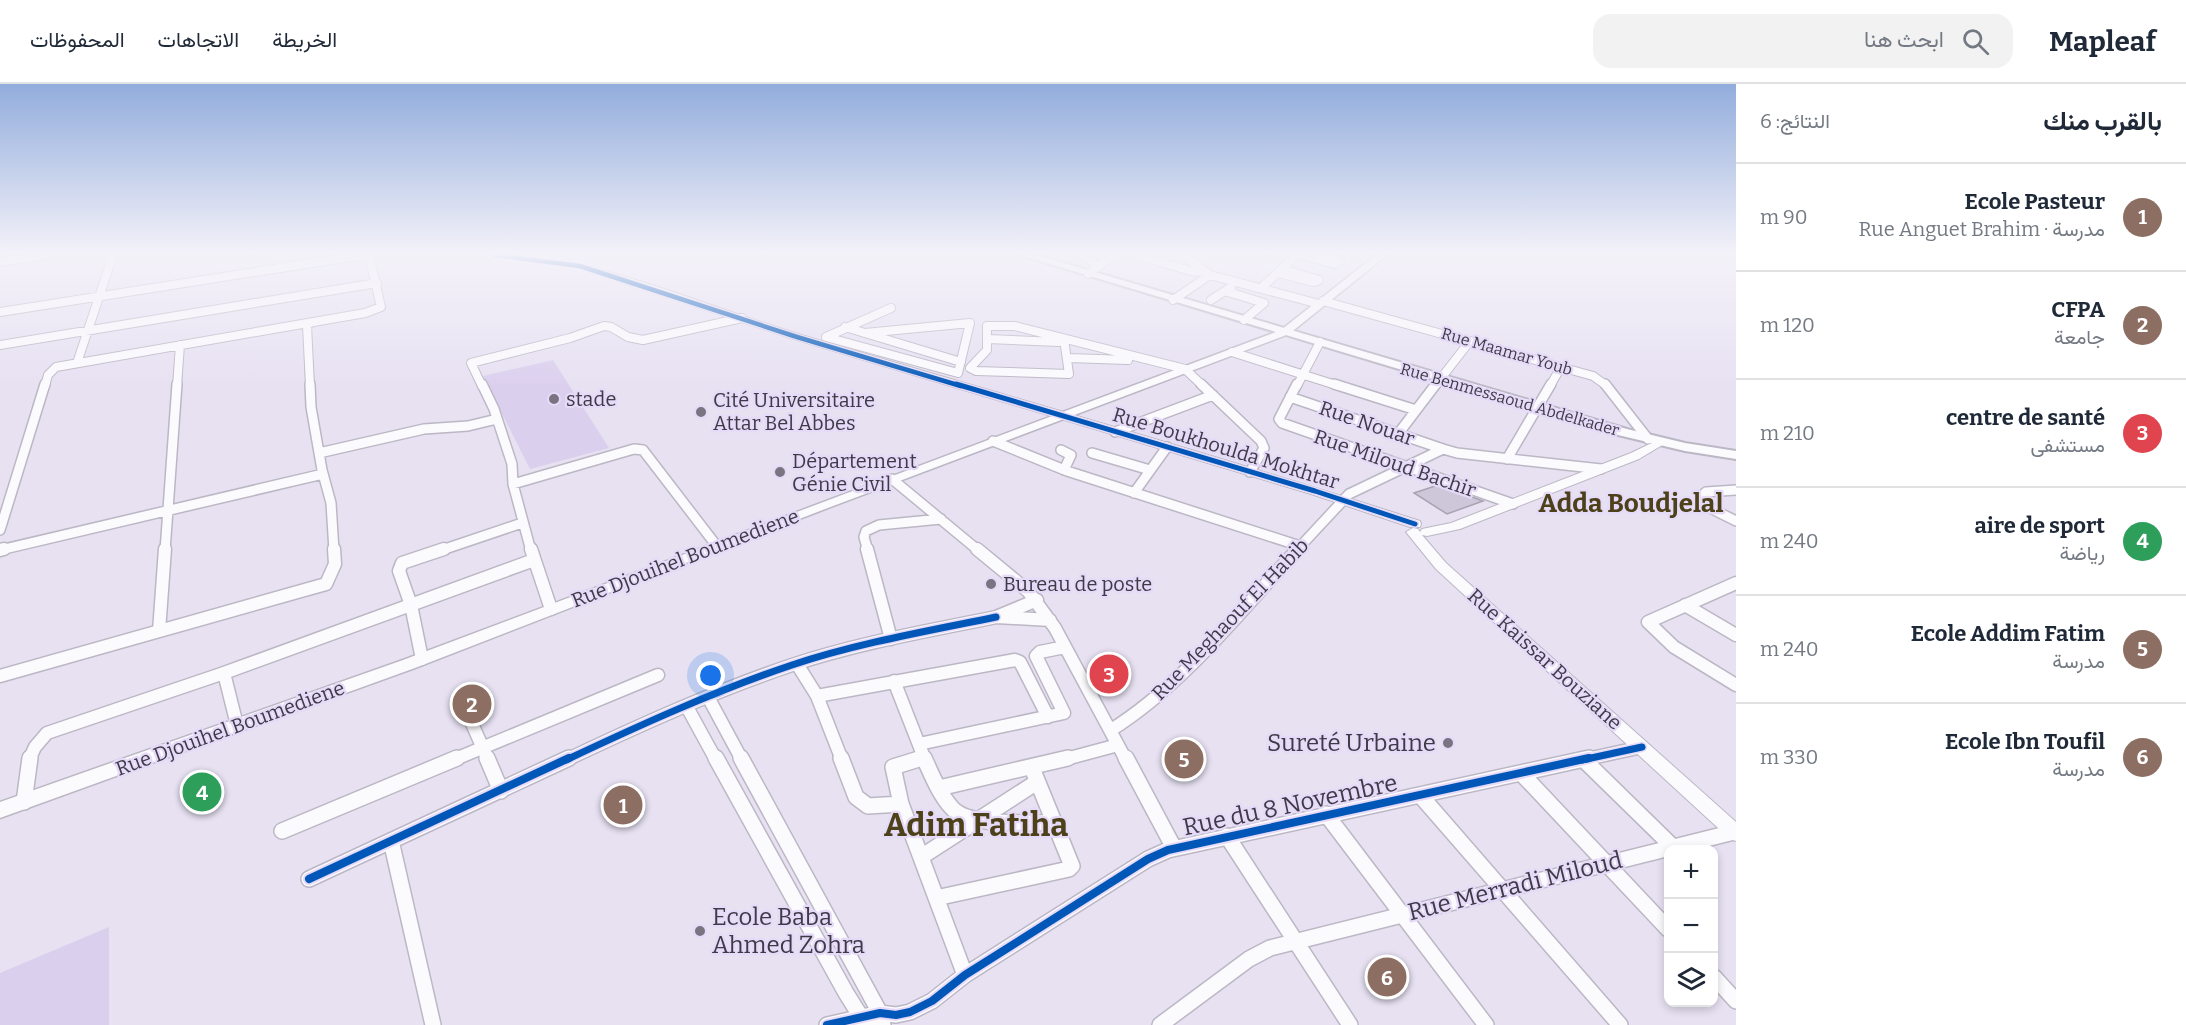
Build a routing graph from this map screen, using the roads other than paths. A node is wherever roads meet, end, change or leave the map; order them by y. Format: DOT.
graph roads {
  1 [pos="86,299"];
  2 [pos="98,299"];
  3 [pos="281,299"];
  4 [pos="380,299"];
  5 [pos="683,299"];
  6 [pos="1169,299"];
  7 [pos="1218,299"];
  8 [pos="1251,299"];
  9 [pos="1305,299"];
  10 [pos="1326,299"];
  11 [pos="1173,300"];
  12 [pos="1321,303"];
  13 [pos="891,308"];
  14 [pos="1259,308"];
  15 [pos="0,312"];
  16 [pos="742,318"];
  17 [pos="1244,320"];
  18 [pos="311,323"];
  19 [pos="846,327"];
  20 [pos="87,331"];
  21 [pos="1286,332"];
  22 [pos="865,333"];
  23 [pos="988,339"];
  24 [pos="1065,340"];
  25 [pos="1470,341"];
  26 [pos="1320,342"];
  27 [pos="924,343"];
  28 [pos="0,345"];
  29 [pos="180,345"];
  30 [pos="903,345"];
  31 [pos="1232,352"];
  32 [pos="888,355"];
  33 [pos="1068,358"];
  34 [pos="1149,360"];
  35 [pos="877,361"];
  36 [pos="961,362"];
  37 [pos="77,363"];
  38 [pos="1561,367"];
  39 [pos="1185,369"];
  40 [pos="1302,374"];
  41 [pos="1440,379"];
  42 [pos="1213,395"];
  43 [pos="1290,397"];
  44 [pos="1538,407"];
  45 [pos="1416,410"];
  46 [pos="1059,416"];
  47 [pos="497,419"];
  48 [pos="1115,432"];
  49 [pos="1398,434"];
  50 [pos="1654,440"];
  51 [pos="993,441"];
  52 [pos="1167,447"];
  53 [pos="1443,449"];
  54 [pos="1060,450"];
  55 [pos="319,453"];
  56 [pos="1092,453"];
  57 [pos="1736,454"];
  58 [pos="1507,459"];
  59 [pos="1407,467"];
  60 [pos="1064,470"];
  61 [pos="1150,470"];
  62 [pos="1601,470"];
  63 [pos="1250,472"];
  64 [pos="322,474"];
  65 [pos="892,479"];
  66 [pos="513,483"];
  67 [pos="1736,490"];
  68 [pos="1134,493"];
  69 [pos="1343,500"];
  70 [pos="1513,504"];
  71 [pos="168,511"];
  72 [pos="940,519"];
  73 [pos="1736,521"];
  74 [pos="522,523"];
  75 [pos="1418,529"];
  76 [pos="0,530"];
  77 [pos="716,545"];
  78 [pos="1300,546"];
  79 [pos="0,550"];
  80 [pos="534,560"];
  81 [pos="1732,588"];
  82 [pos="1037,600"];
  83 [pos="1685,604"];
  84 [pos="411,605"];
  85 [pos="551,609"];
  86 [pos="996,617"];
  87 [pos="1050,621"];
  88 [pos="159,631"];
  89 [pos="1736,635"];
  90 [pos="891,639"];
  91 [pos="1065,647"];
  92 [pos="422,659"];
  93 [pos="798,664"];
  94 [pos="224,673"];
  95 [pos="658,675"];
  96 [pos="0,676"];
  97 [pos="894,681"];
  98 [pos="1736,686"];
  99 [pos="817,696"];
  100 [pos="708,697"];
  101 [pos="463,703"];
  102 [pos="687,707"];
  103 [pos="1048,717"];
  104 [pos="237,725"];
  105 [pos="1111,730"];
  106 [pos="919,744"];
  107 [pos="1118,745"];
  108 [pos="1642,747"];
  109 [pos="481,749"];
  110 [pos="924,758"];
  111 [pos="1584,760"];
  112 [pos="1521,773"];
  113 [pos="1034,775"];
  114 [pos="939,788"];
  115 [pos="501,791"];
  116 [pos="1420,795"];
  117 [pos="24,802"];
  118 [pos="901,804"];
  119 [pos="0,810"];
  120 [pos="1326,814"];
  121 [pos="976,820"];
  122 [pos="1053,823"];
  123 [pos="282,831"];
  124 [pos="1735,832"];
  125 [pos="1227,836"];
  126 [pos="392,845"];
  127 [pos="1671,845"];
  128 [pos="1681,845"];
  129 [pos="1174,848"];
  130 [pos="1664,849"];
  131 [pos="921,857"];
  132 [pos="1607,864"];
  133 [pos="309,879"];
  134 [pos="1501,888"];
  135 [pos="936,897"];
  136 [pos="1402,914"];
  137 [pos="1664,925"];
  138 [pos="1295,941"];
  139 [pos="965,975"];
  140 [pos="1718,982"];
  141 [pos="1736,1001"];
  142 [pos="874,1020"];
  143 [pos="433,1025"];
  144 [pos="827,1025"];
  145 [pos="1160,1025"];
  146 [pos="1350,1025"];
  147 [pos="1486,1025"];
  148 [pos="1620,1025"];
  1 -- 15 [label="street"];
  2 -- 20 [label="street"];
  3 -- 20 [label="street"];
  4 -- 18 [label="street"];
  5 -- 16 [label="street, Rue Boukhoulda Mokhtar"];
  6 -- 11 [label="main road, Rue Benmessaoud Abdelkader"];
  7 -- 14 [label="street"];
  8 -- 14 [label="street"];
  9 -- 12 [label="street, Rue Maamar Youb"];
  10 -- 12 [label="main road, Rue Djouihel Boumediene"];
  11 -- 17 [label="main road, Rue Benmessaoud Abdelkader"];
  12 -- 21 [label="main road, Rue Djouihel Boumediene"];
  12 -- 25 [label="street, Rue Maamar Youb"];
  13 -- 19 [label="street"];
  14 -- 17 [label="street"];
  16 -- 35 [label="street, Rue Boukhoulda Mokhtar"];
  16 -- 47 [label="street"];
  17 -- 21 [label="main road, Rue Benmessaoud Abdelkader"];
  18 -- 29 [label="street"];
  18 -- 55 [label="street"];
  19 -- 22 [label="street"];
  19 -- 32 [label="street"];
  20 -- 28 [label="street"];
  20 -- 37 [label="street"];
  21 -- 26 [label="main road, Rue Benmessaoud Abdelkader"];
  21 -- 31 [label="main road, Rue Djouihel Boumediene"];
  22 -- 30 [label="street"];
  22 -- 36 [label="street"];
  23 -- 24 [label="street"];
  23 -- 24 [label="street"];
  23 -- 33 [label="street"];
  24 -- 33 [label="street"];
  24 -- 34 [label="street"];
  25 -- 38 [label="street, Rue Maamar Youb"];
  25 -- 41 [label="street"];
  26 -- 40 [label="street"];
  26 -- 41 [label="main road, Rue Benmessaoud Abdelkader"];
  27 -- 30 [label="street"];
  29 -- 37 [label="street"];
  29 -- 71 [label="street"];
  30 -- 32 [label="street"];
  30 -- 36 [label="street"];
  31 -- 39 [label="main road, Rue Djouihel Boumediene"];
  31 -- 40 [label="street"];
  32 -- 35 [label="street"];
  32 -- 36 [label="street"];
  33 -- 34 [label="street"];
  34 -- 39 [label="street"];
  35 -- 46 [label="street, Rue Boukhoulda Mokhtar"];
  37 -- 76 [label="street"];
  38 -- 44 [label="street"];
  38 -- 50 [label="street, Rue Maamar Youb"];
  39 -- 42 [label="street"];
  39 -- 46 [label="main road, Rue Djouihel Boumediene"];
  40 -- 43 [label="street"];
  40 -- 45 [label="street"];
  41 -- 44 [label="main road, Rue Benmessaoud Abdelkader"];
  41 -- 45 [label="street"];
  42 -- 48 [label="street"];
  42 -- 63 [label="street"];
  43 -- 49 [label="street, Rue Nouar"];
  43 -- 59 [label="street, Rue Miloud Bachir"];
  44 -- 50 [label="main road, Rue Benmessaoud Abdelkader"];
  44 -- 58 [label="street"];
  45 -- 49 [label="street"];
  46 -- 48 [label="street, Rue Boukhoulda Mokhtar"];
  46 -- 51 [label="main road, Rue Djouihel Boumediene"];
  47 -- 55 [label="street"];
  47 -- 66 [label="street"];
  48 -- 52 [label="street, Rue Boukhoulda Mokhtar"];
  49 -- 53 [label="street, Rue Nouar"];
  50 -- 57 [label="main road, Rue Benmessaoud Abdelkader"];
  50 -- 62 [label="street"];
  51 -- 60 [label="street"];
  51 -- 65 [label="main road, Rue Djouihel Boumediene"];
  52 -- 61 [label="street"];
  52 -- 63 [label="street, Rue Boukhoulda Mokhtar"];
  53 -- 58 [label="street, Rue Nouar"];
  53 -- 59 [label="street, Rue Meghaouf El Habib"];
  54 -- 60 [label="street"];
  55 -- 64 [label="street"];
  56 -- 61 [label="street"];
  58 -- 62 [label="street, Rue Nouar"];
  59 -- 69 [label="street, Rue Meghaouf El Habib"];
  59 -- 70 [label="street, Rue Miloud Bachir"];
  60 -- 68 [label="street"];
  61 -- 68 [label="street"];
  62 -- 70 [label="street"];
  63 -- 69 [label="street, Rue Boukhoulda Mokhtar"];
  64 -- 71 [label="street"];
  64 -- 88 [label="street"];
  65 -- 72 [label="street"];
  65 -- 77 [label="main road, Rue Djouihel Boumediene"];
  66 -- 74 [label="street"];
  66 -- 77 [label="street"];
  67 -- 73 [label="street"];
  68 -- 78 [label="street"];
  69 -- 75 [label="street, Rue Boukhoulda Mokhtar"];
  69 -- 78 [label="street, Rue Meghaouf El Habib"];
  70 -- 75 [label="street"];
  71 -- 79 [label="street"];
  71 -- 88 [label="street"];
  72 -- 82 [label="street"];
  72 -- 90 [label="street"];
  74 -- 80 [label="street"];
  74 -- 84 [label="street"];
  75 -- 108 [label="street, Rue Kaissar Bouziane"];
  77 -- 85 [label="main road, Rue Djouihel Boumediene"];
  78 -- 105 [label="street, Rue Meghaouf El Habib"];
  80 -- 84 [label="street"];
  80 -- 85 [label="street"];
  81 -- 83 [label="street"];
  82 -- 86 [label="street"];
  82 -- 87 [label="street"];
  83 -- 89 [label="street"];
  83 -- 98 [label="street"];
  84 -- 92 [label="street"];
  84 -- 94 [label="street"];
  85 -- 92 [label="main road, Rue Djouihel Boumediene"];
  86 -- 87 [label="street"];
  86 -- 90 [label="street"];
  87 -- 91 [label="street"];
  88 -- 96 [label="street"];
  90 -- 93 [label="street"];
  91 -- 103 [label="street"];
  91 -- 105 [label="street"];
  92 -- 104 [label="main road, Rue Djouihel Boumediene"];
  93 -- 99 [label="street"];
  93 -- 100 [label="street"];
  94 -- 104 [label="street"];
  94 -- 117 [label="street"];
  95 -- 109 [label="street"];
  97 -- 99 [label="street"];
  97 -- 103 [label="street"];
  97 -- 106 [label="street"];
  99 -- 118 [label="street"];
  100 -- 102 [label="street"];
  100 -- 142 [label="street"];
  101 -- 109 [label="street"];
  102 -- 115 [label="street"];
  102 -- 142 [label="street"];
  103 -- 106 [label="street"];
  104 -- 117 [label="main road, Rue Djouihel Boumediene"];
  105 -- 107 [label="street"];
  106 -- 110 [label="street"];
  107 -- 113 [label="street"];
  107 -- 129 [label="street"];
  108 -- 111 [label="street, Rue du 8 Novembre"];
  108 -- 124 [label="street, Rue Kaissar Bouziane"];
  109 -- 115 [label="street"];
  109 -- 123 [label="street"];
  110 -- 114 [label="street"];
  110 -- 118 [label="street"];
  111 -- 112 [label="street, Rue du 8 Novembre"];
  111 -- 127 [label="street"];
  112 -- 116 [label="street, Rue du 8 Novembre"];
  112 -- 132 [label="street"];
  113 -- 114 [label="street"];
  113 -- 121 [label="street"];
  113 -- 122 [label="street"];
  114 -- 121 [label="street"];
  115 -- 126 [label="street"];
  116 -- 120 [label="street, Rue du 8 Novembre"];
  116 -- 134 [label="street"];
  117 -- 119 [label="main road, Rue Djouihel Boumediene"];
  118 -- 131 [label="street"];
  120 -- 125 [label="street, Rue du 8 Novembre"];
  120 -- 136 [label="street"];
  121 -- 122 [label="street"];
  121 -- 131 [label="street"];
  122 -- 135 [label="street"];
  124 -- 128 [label="street, Rue Merradi Miloud"];
  125 -- 129 [label="street, Rue du 8 Novembre"];
  125 -- 138 [label="street"];
  126 -- 133 [label="street"];
  126 -- 143 [label="street"];
  129 -- 139 [label="street, Rue du 8 Novembre"];
  130 -- 132 [label="street, Rue Merradi Miloud"];
  131 -- 135 [label="street"];
  132 -- 134 [label="street, Rue Merradi Miloud"];
  132 -- 137 [label="street"];
  134 -- 136 [label="street, Rue Merradi Miloud"];
  134 -- 148 [label="street"];
  135 -- 139 [label="street"];
  136 -- 138 [label="street, Rue Merradi Miloud"];
  136 -- 147 [label="street"];
  138 -- 145 [label="street, Rue Merradi Miloud"];
  138 -- 146 [label="street"];
  139 -- 142 [label="street, Rue du 8 Novembre"];
  140 -- 141 [label="street"];
  142 -- 144 [label="street, Rue du 8 Novembre"];
}
